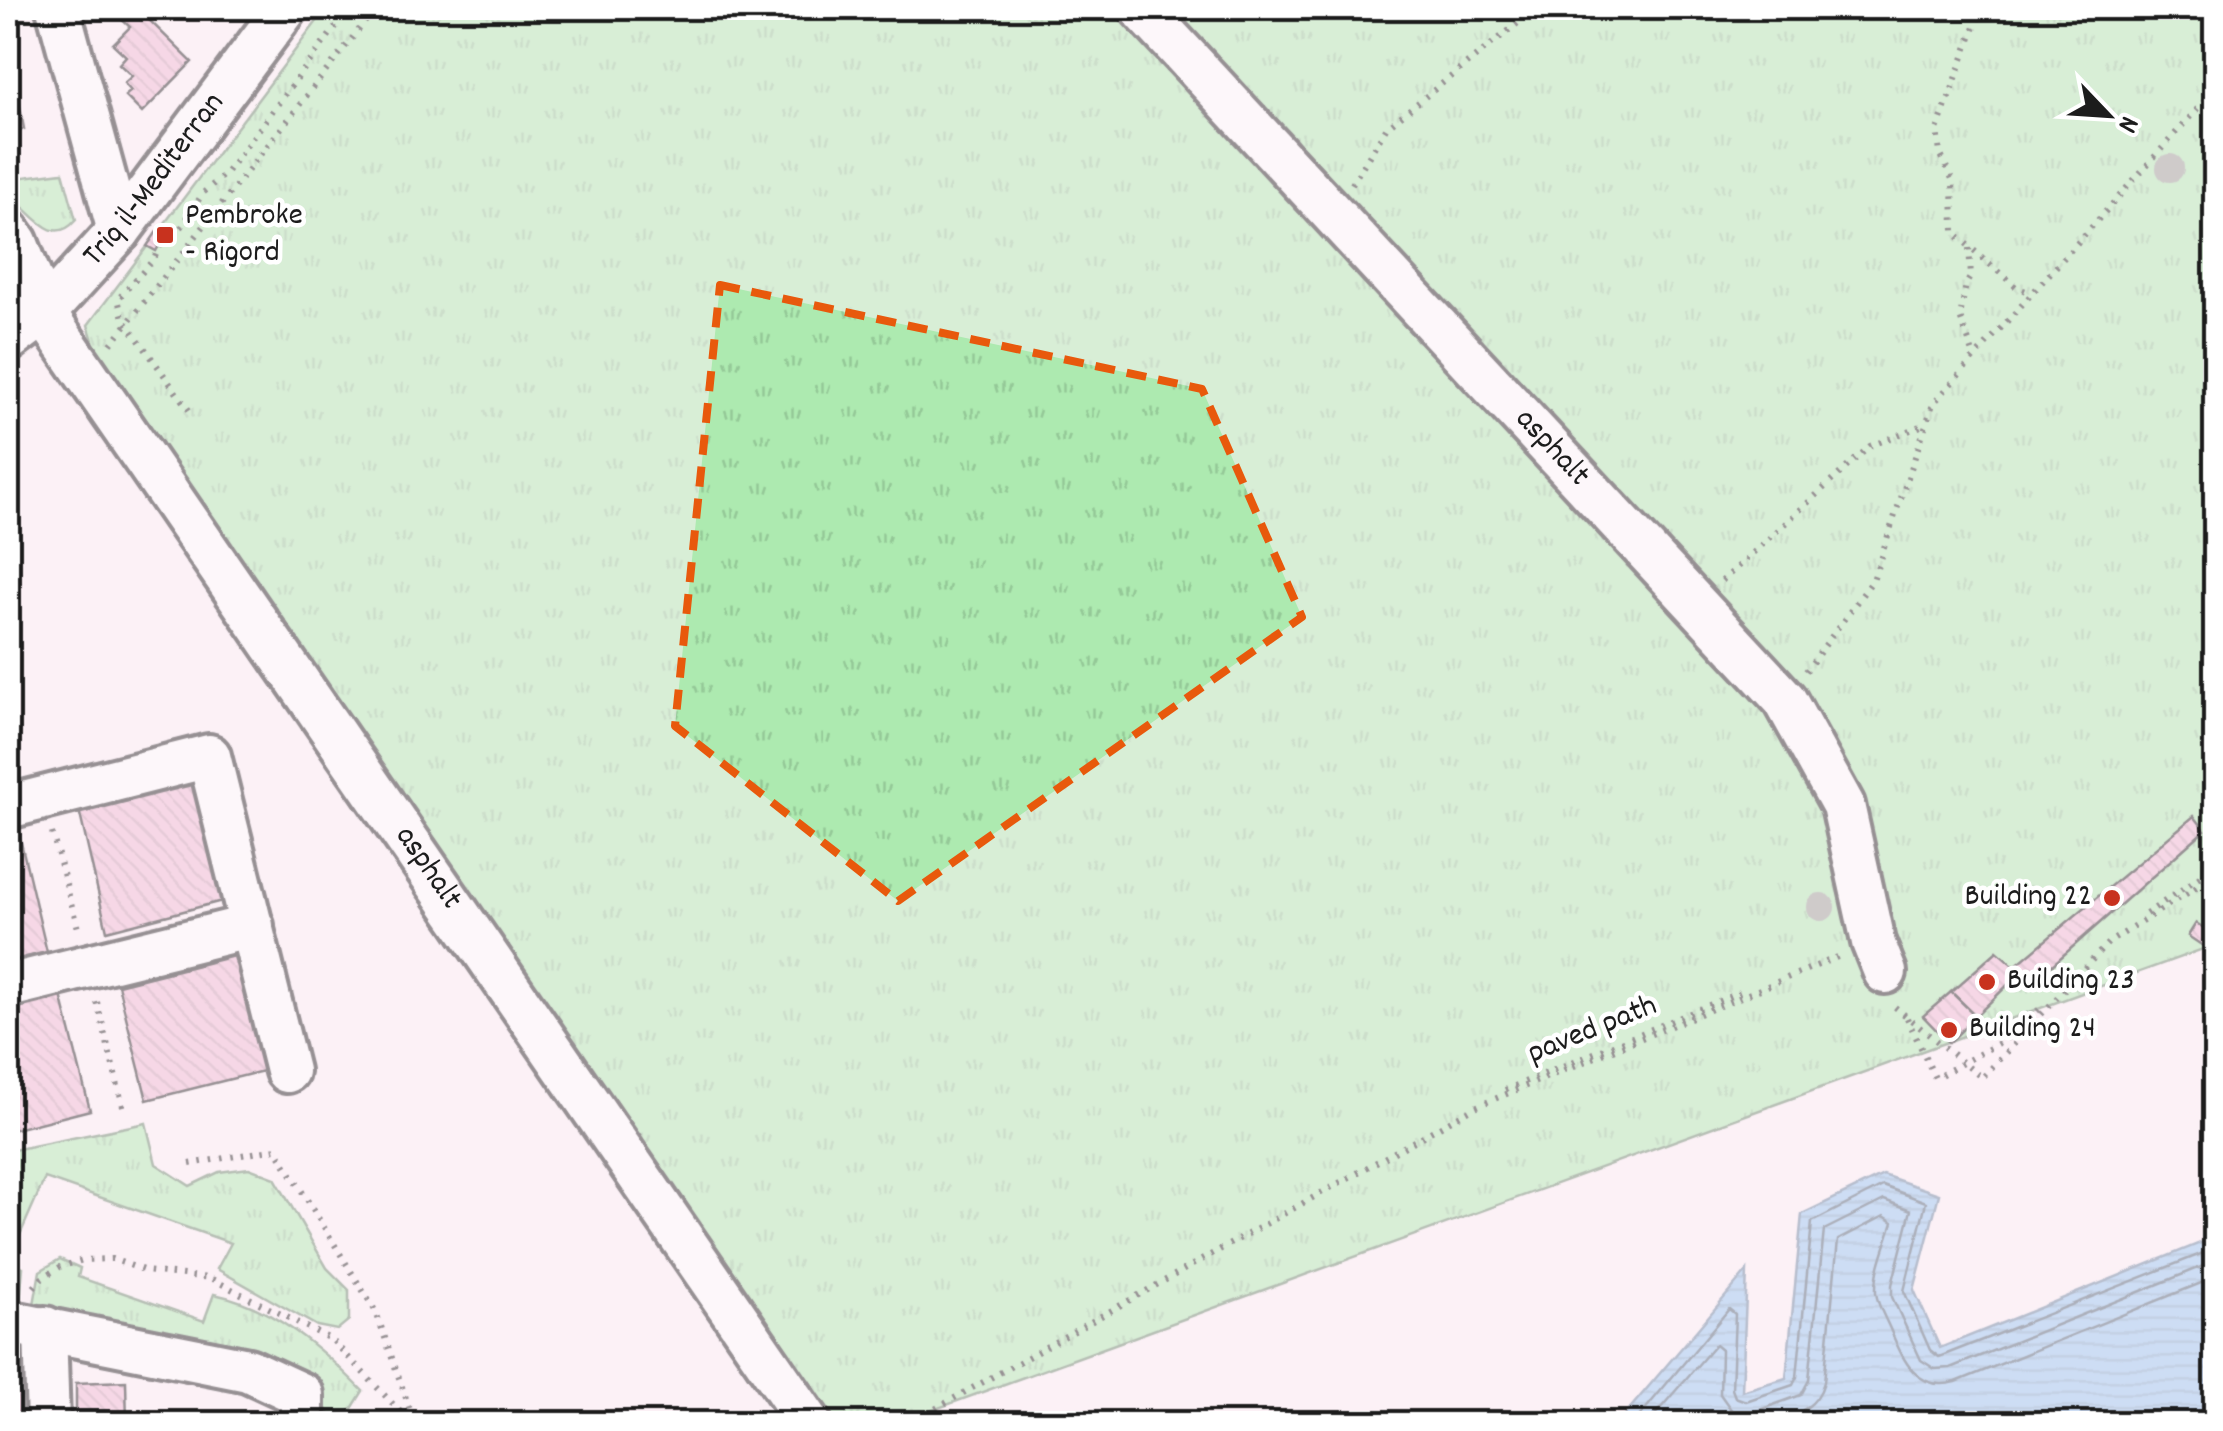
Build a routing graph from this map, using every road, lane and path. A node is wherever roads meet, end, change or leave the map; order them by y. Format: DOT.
graph roads {
  1 [pos="58,8"];
  2 [pos="286,8"];
  3 [pos="350,8"];
  4 [pos="376,8"];
  5 [pos="1140,8"];
  6 [pos="1537,8"];
  7 [pos="1982,8"];
  8 [pos="2216,88"];
  9 [pos="1332,216"];
  10 [pos="120,230"];
  11 [pos="8,231"];
  12 [pos="1969,247"];
  13 [pos="2031,293"];
  14 [pos="44,313"];
  15 [pos="8,340"];
  16 [pos="105,352"];
  17 [pos="1974,356"];
  18 [pos="188,410"];
  19 [pos="1926,424"];
  20 [pos="1696,606"];
  21 [pos="1785,700"];
  22 [pos="8,807"];
  23 [pos="2216,874"];
  24 [pos="252,926"];
  25 [pos="1879,957"];
  26 [pos="8,986"];
  27 [pos="287,1071"];
  28 [pos="1475,1107"];
  29 [pos="190,1164"];
  30 [pos="22,1324"];
  31 [pos="48,1424"];
  32 [pos="302,1424"];
  33 [pos="414,1424"];
  34 [pos="810,1424"];
  35 [pos="900,1424"];
  36 [pos="908,1424"];
  1 -- 10 [label="street"];
  2 -- 10 [label="street, Triq il-Mediterran"];
  3 -- 18 [label="path"];
  4 -- 16 [label="path"];
  5 -- 9 [label="street, asphalt"];
  6 -- 9 [label="path"];
  7 -- 12 [label="path"];
  8 -- 13 [label="path"];
  9 -- 20 [label="street, asphalt"];
  10 -- 14 [label="street, Triq il-Mediterran"];
  11 -- 14 [label="street, asphalt"];
  12 -- 13 [label="path"];
  12 -- 17 [label="path"];
  13 -- 17 [label="path"];
  14 -- 15 [label="street, Triq il-Mediterran"];
  14 -- 34 [label="street, asphalt"];
  17 -- 19 [label="path"];
  19 -- 20 [label="path"];
  19 -- 21 [label="path"];
  20 -- 21 [label="street, asphalt"];
  21 -- 25 [label="street, asphalt"];
  22 -- 24 [label="street"];
  23 -- 25 [label="path"];
  23 -- 25 [label="path"];
  24 -- 26 [label="street"];
  24 -- 27 [label="street"];
  25 -- 28 [label="path"];
  28 -- 35 [label="path"];
  28 -- 36 [label="path"];
  29 -- 33 [label="path"];
  30 -- 31 [label="street"];
  30 -- 32 [label="street"];
  30 -- 33 [label="path"];
}
